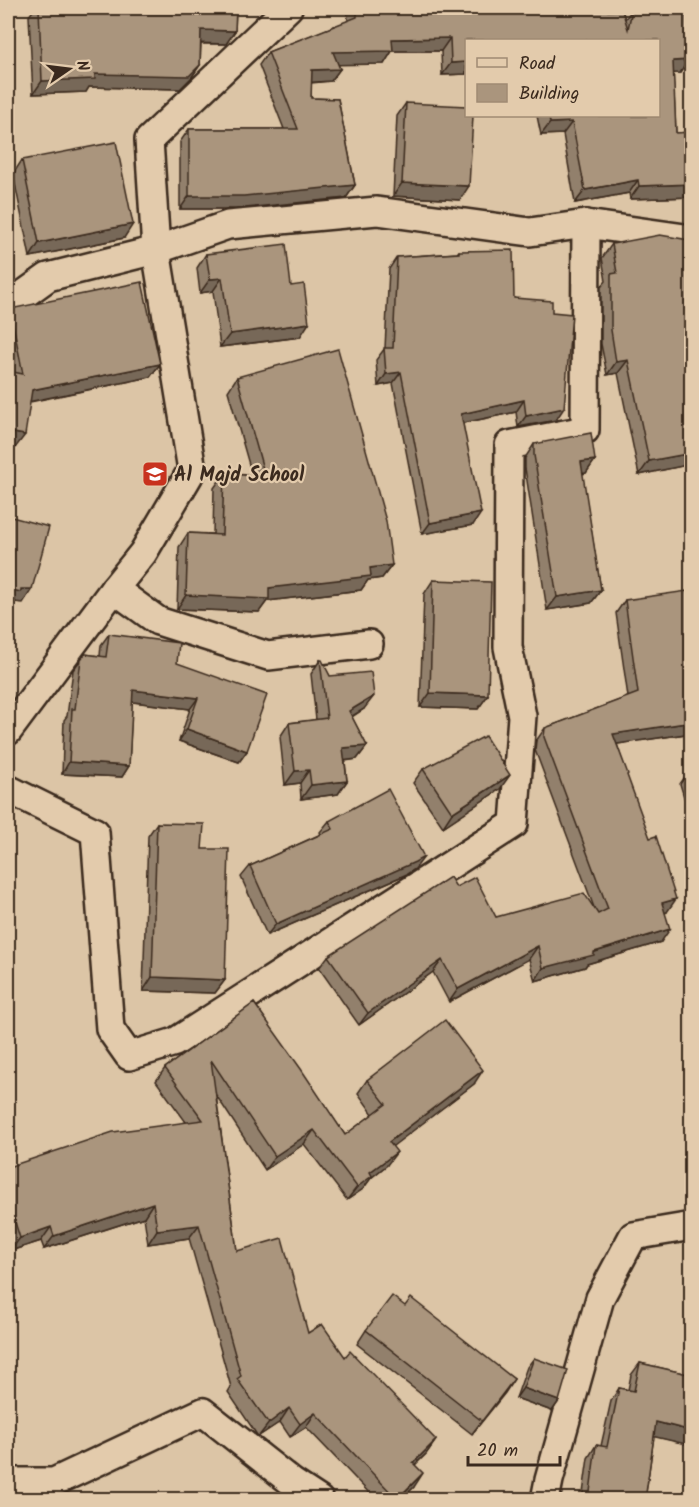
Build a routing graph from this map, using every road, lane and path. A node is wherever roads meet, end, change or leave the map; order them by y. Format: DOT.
graph roads {
  1 [pos="288,8"];
  2 [pos="586,224"];
  3 [pos="692,239"];
  4 [pos="156,250"];
  5 [pos="8,299"];
  6 [pos="114,589"];
  7 [pos="369,644"];
  8 [pos="8,731"];
  9 [pos="8,789"];
  10 [pos="692,1226"];
  11 [pos="8,1482"];
  12 [pos="319,1500"];
  13 [pos="545,1500"];
  1 -- 4 [label="street"];
  2 -- 3 [label="street"];
  2 -- 4 [label="street"];
  2 -- 9 [label="street"];
  4 -- 5 [label="street"];
  4 -- 6 [label="street"];
  6 -- 7 [label="street"];
  6 -- 8 [label="street"];
  10 -- 13 [label="street"];
  11 -- 12 [label="street"];
}
